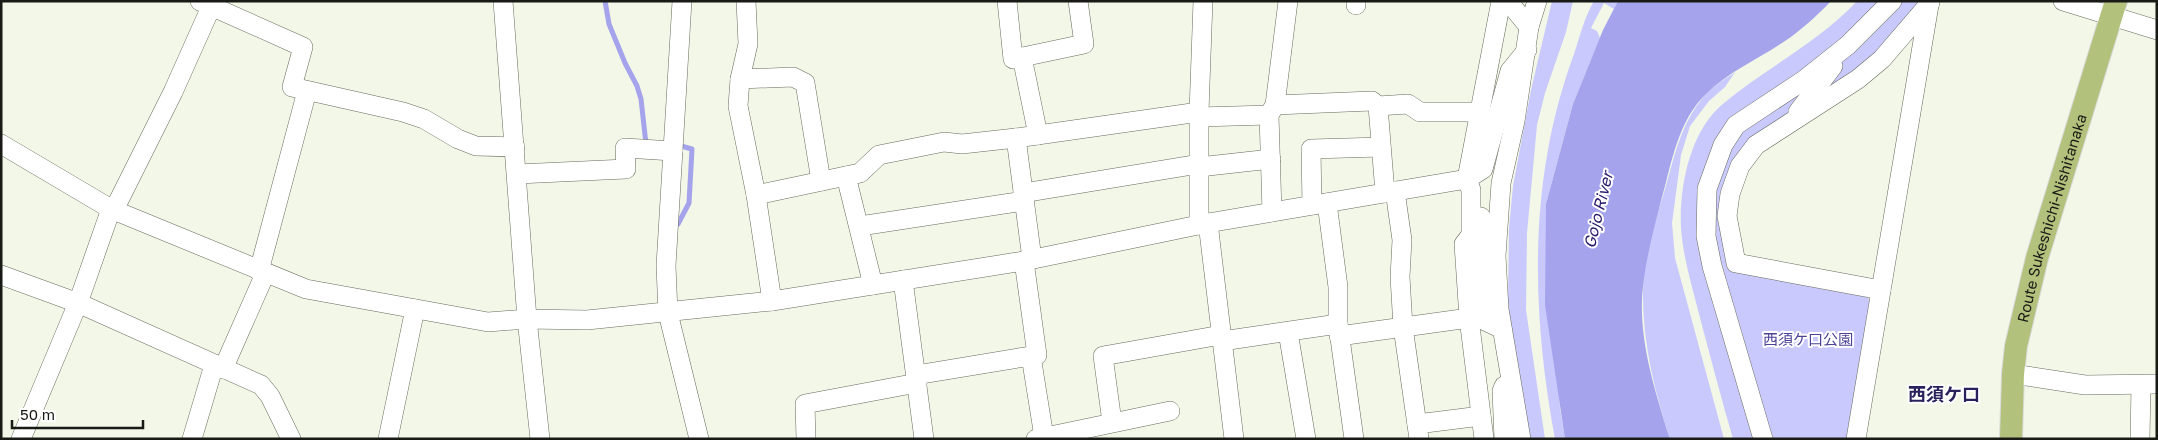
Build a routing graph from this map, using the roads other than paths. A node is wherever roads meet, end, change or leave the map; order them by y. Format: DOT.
graph roads {
  1 [pos="503,1"];
  2 [pos="682,1"];
  3 [pos="746,1"];
  4 [pos="1007,1"];
  5 [pos="1078,1"];
  6 [pos="1203,1"];
  7 [pos="1288,1"];
  8 [pos="1501,1"];
  9 [pos="1508,1"];
  10 [pos="1537,1"];
  11 [pos="1892,1"];
  12 [pos="2063,1"];
  13 [pos="1930,2"];
  14 [pos="206,4"];
  15 [pos="2113,9"];
  16 [pos="1529,27"];
  17 [pos="2157,30"];
  18 [pos="1848,45"];
  19 [pos="1527,50"];
  20 [pos="1022,57"];
  21 [pos="740,79"];
  22 [pos="307,91"];
  23 [pos="1378,106"];
  24 [pos="1272,110"];
  25 [pos="1480,112"];
  26 [pos="1199,114"];
  27 [pos="1791,121"];
  28 [pos="1038,135"];
  29 [pos="1016,138"];
  30 [pos="1,144"];
  31 [pos="515,147"];
  32 [pos="1381,147"];
  33 [pos="673,151"];
  34 [pos="1271,159"];
  35 [pos="1199,166"];
  36 [pos="517,174"];
  37 [pos="846,176"];
  38 [pos="1468,179"];
  39 [pos="820,181"];
  40 [pos="1390,192"];
  41 [pos="756,195"];
  42 [pos="1024,197"];
  43 [pos="1320,204"];
  44 [pos="112,210"];
  45 [pos="1272,212"];
  46 [pos="1203,224"];
  47 [pos="860,226"];
  48 [pos="1028,260"];
  49 [pos="262,272"];
  50 [pos="1,275"];
  51 [pos="903,280"];
  52 [pos="873,285"];
  53 [pos="1881,290"];
  54 [pos="772,301"];
  55 [pos="78,303"];
  56 [pos="415,309"];
  57 [pos="668,313"];
  58 [pos="1468,318"];
  59 [pos="527,319"];
  60 [pos="1403,328"];
  61 [pos="1339,330"];
  62 [pos="1502,330"];
  63 [pos="1288,332"];
  64 [pos="1222,338"];
  65 [pos="1031,356"];
  66 [pos="219,367"];
  67 [pos="1509,370"];
  68 [pos="2013,374"];
  69 [pos="916,379"];
  70 [pos="2149,385"];
  71 [pos="1170,411"];
  72 [pos="1481,416"];
  73 [pos="1112,422"];
  74 [pos="1418,431"];
  75 [pos="1040,438"];
  76 [pos="1349,438"];
  77 [pos="21,439"];
  78 [pos="192,439"];
  79 [pos="291,439"];
  80 [pos="388,439"];
  81 [pos="540,439"];
  82 [pos="699,439"];
  83 [pos="806,439"];
  84 [pos="924,439"];
  85 [pos="1234,439"];
  86 [pos="1306,439"];
  87 [pos="1484,439"];
  88 [pos="1504,439"];
  89 [pos="1521,439"];
  90 [pos="1763,439"];
  91 [pos="1856,439"];
  92 [pos="2011,439"];
  93 [pos="2140,439"];
  1 -- 31 [label="street"];
  2 -- 33 [label="street"];
  3 -- 21 [label="street"];
  4 -- 20 [label="street"];
  5 -- 20 [label="street"];
  6 -- 26 [label="street"];
  7 -- 24 [label="street"];
  8 -- 25 [label="street"];
  9 -- 16 [label="street"];
  10 -- 16 [label="street"];
  11 -- 18 [label="street"];
  12 -- 15 [label="street"];
  13 -- 27 [label="street"];
  13 -- 53 [label="street"];
  14 -- 22 [label="street"];
  14 -- 44 [label="street"];
  15 -- 17 [label="street"];
  15 -- 68 [label="main road, Route Sukeshichi-Nishitanaka"];
  16 -- 19 [label="street"];
  18 -- 27 [label="street"];
  18 -- 90 [label="street"];
  19 -- 38 [label="street"];
  19 -- 62 [label="street"];
  20 -- 28 [label="street"];
  21 -- 39 [label="street"];
  21 -- 41 [label="street"];
  22 -- 31 [label="street"];
  22 -- 49 [label="street"];
  23 -- 24 [label="street"];
  23 -- 25 [label="street"];
  23 -- 32 [label="street"];
  24 -- 26 [label="street"];
  24 -- 34 [label="street"];
  25 -- 38 [label="street"];
  26 -- 28 [label="street"];
  26 -- 35 [label="street"];
  27 -- 53 [label="street"];
  28 -- 29 [label="street"];
  29 -- 37 [label="street"];
  29 -- 42 [label="street"];
  30 -- 44 [label="street"];
  31 -- 36 [label="street"];
  32 -- 40 [label="street"];
  32 -- 43 [label="street"];
  33 -- 36 [label="street"];
  33 -- 57 [label="street"];
  34 -- 35 [label="street"];
  34 -- 45 [label="street"];
  35 -- 42 [label="street"];
  35 -- 46 [label="street"];
  36 -- 59 [label="street"];
  37 -- 39 [label="street"];
  37 -- 47 [label="street"];
  38 -- 40 [label="street"];
  38 -- 58 [label="street"];
  38 -- 62 [label="street"];
  39 -- 41 [label="street"];
  40 -- 43 [label="street"];
  40 -- 60 [label="street"];
  41 -- 54 [label="street"];
  42 -- 47 [label="street"];
  42 -- 48 [label="street"];
  43 -- 45 [label="street"];
  43 -- 61 [label="street"];
  44 -- 49 [label="street"];
  44 -- 55 [label="street"];
  45 -- 46 [label="street"];
  46 -- 48 [label="street"];
  46 -- 64 [label="street"];
  47 -- 52 [label="street"];
  48 -- 51 [label="street"];
  48 -- 65 [label="street"];
  49 -- 56 [label="street"];
  49 -- 66 [label="street"];
  50 -- 55 [label="street"];
  51 -- 52 [label="street"];
  51 -- 69 [label="street"];
  52 -- 54 [label="street"];
  53 -- 91 [label="street"];
  54 -- 57 [label="street"];
  55 -- 66 [label="street"];
  55 -- 77 [label="street"];
  56 -- 59 [label="street"];
  56 -- 80 [label="street"];
  57 -- 59 [label="street"];
  57 -- 82 [label="street"];
  58 -- 60 [label="street"];
  58 -- 72 [label="street"];
  59 -- 81 [label="street"];
  60 -- 61 [label="street"];
  60 -- 74 [label="street"];
  61 -- 63 [label="street"];
  61 -- 76 [label="street"];
  62 -- 67 [label="street"];
  63 -- 64 [label="street"];
  63 -- 86 [label="street"];
  64 -- 73 [label="street"];
  64 -- 85 [label="street"];
  65 -- 69 [label="street"];
  65 -- 75 [label="street"];
  66 -- 78 [label="street"];
  66 -- 79 [label="street"];
  67 -- 88 [label="street"];
  67 -- 89 [label="street"];
  68 -- 70 [label="street"];
  68 -- 92 [label="main road, Route Sukeshichi-Nishitanaka"];
  69 -- 83 [label="street"];
  69 -- 84 [label="street"];
  70 -- 93 [label="street"];
  71 -- 73 [label="street"];
  72 -- 74 [label="street"];
  72 -- 87 [label="street"];
  73 -- 75 [label="street"];
}
